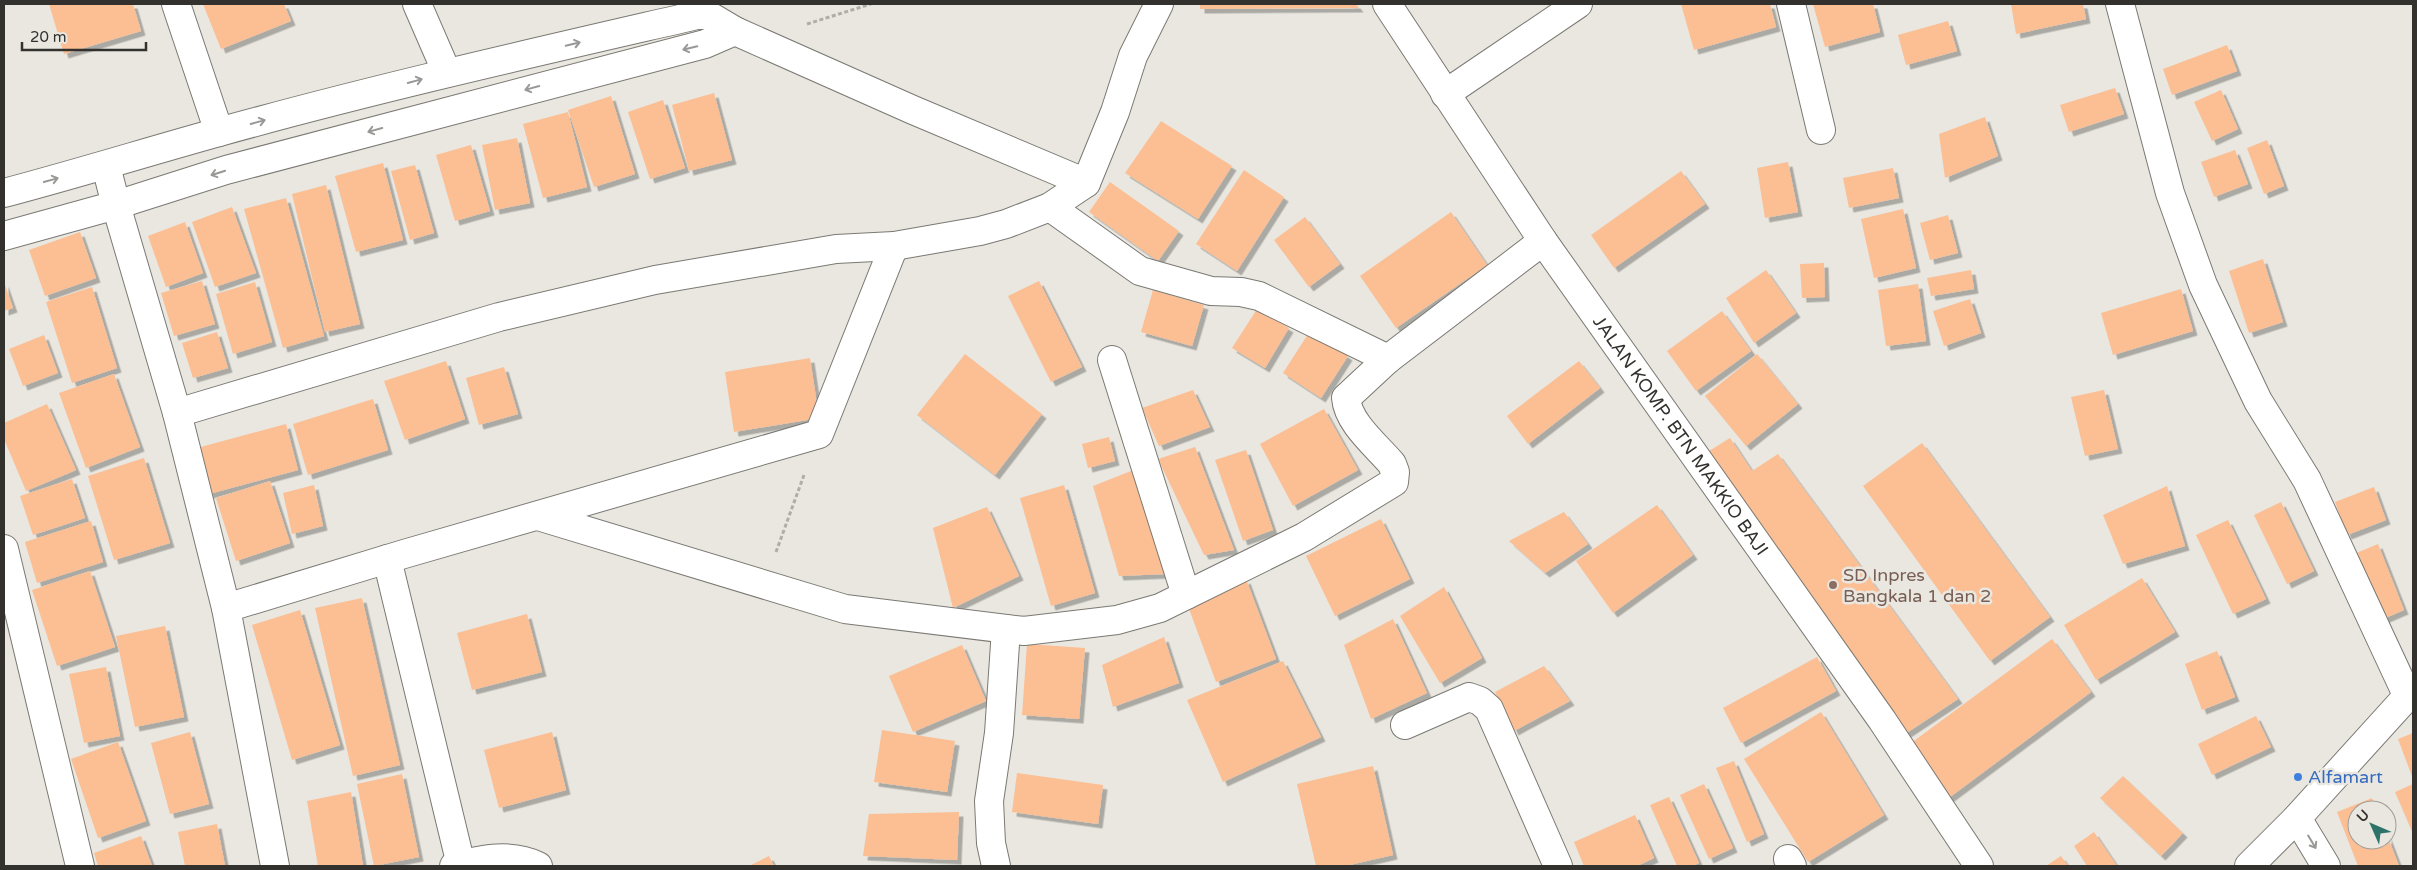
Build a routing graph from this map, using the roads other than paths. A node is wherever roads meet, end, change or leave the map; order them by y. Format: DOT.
graph roads {
  1 [pos="176,4"];
  2 [pos="417,4"];
  3 [pos="1159,4"];
  4 [pos="1387,4"];
  5 [pos="1578,4"];
  6 [pos="1791,4"];
  7 [pos="2120,4"];
  8 [pos="746,35"];
  9 [pos="447,73"];
  10 [pos="1445,94"];
  11 [pos="1821,130"];
  12 [pos="219,132"];
  13 [pos="106,166"];
  14 [pos="1086,182"];
  15 [pos="4,193"];
  16 [pos="116,206"];
  17 [pos="1050,207"];
  18 [pos="4,236"];
  19 [pos="1543,241"];
  20 [pos="894,246"];
  21 [pos="1388,359"];
  22 [pos="1112,360"];
  23 [pos="177,413"];
  24 [pos="538,516"];
  25 [pos="4,549"];
  26 [pos="387,559"];
  27 [pos="1186,595"];
  28 [pos="226,608"];
  29 [pos="1006,629"];
  30 [pos="2411,693"];
  31 [pos="1405,725"];
  32 [pos="2298,818"];
  33 [pos="2264,861"];
  34 [pos="457,865"];
  35 [pos="80,866"];
  36 [pos="275,866"];
  37 [pos="538,866"];
  38 [pos="996,866"];
  39 [pos="1558,866"];
  40 [pos="1979,866"];
  41 [pos="2326,866"];
  1 -- 12 [label="street"];
  2 -- 9 [label="street"];
  3 -- 14 [label="street"];
  4 -- 10 [label="street, JALAN KOMP. BTN MAKKIO BAJI"];
  5 -- 10 [label="street"];
  6 -- 11 [label="street"];
  7 -- 30 [label="street"];
  9 -- 8 [label="street, one-way"];
  8 -- 14 [label="street"];
  8 -- 16 [label="street, one-way"];
  12 -- 9 [label="street, one-way"];
  10 -- 19 [label="street, JALAN KOMP. BTN MAKKIO BAJI"];
  12 -- 13 [label="street"];
  15 -- 13 [label="street, one-way"];
  13 -- 16 [label="street"];
  14 -- 17 [label="street"];
  16 -- 18 [label="street"];
  16 -- 23 [label="street"];
  17 -- 20 [label="street"];
  17 -- 21 [label="street"];
  19 -- 21 [label="street"];
  19 -- 40 [label="street, JALAN KOMP. BTN MAKKIO BAJI"];
  20 -- 23 [label="street"];
  20 -- 24 [label="street"];
  21 -- 27 [label="street"];
  22 -- 27 [label="street"];
  23 -- 28 [label="street"];
  24 -- 26 [label="street"];
  24 -- 29 [label="street"];
  25 -- 35 [label="street"];
  26 -- 28 [label="street"];
  26 -- 34 [label="street"];
  27 -- 29 [label="street"];
  28 -- 36 [label="street"];
  29 -- 38 [label="street"];
  30 -- 32 [label="street"];
  31 -- 39 [label="street"];
  32 -- 33 [label="street"];
  32 -- 41 [label="street, one-way"];
  34 -- 37 [label="street"];
}
